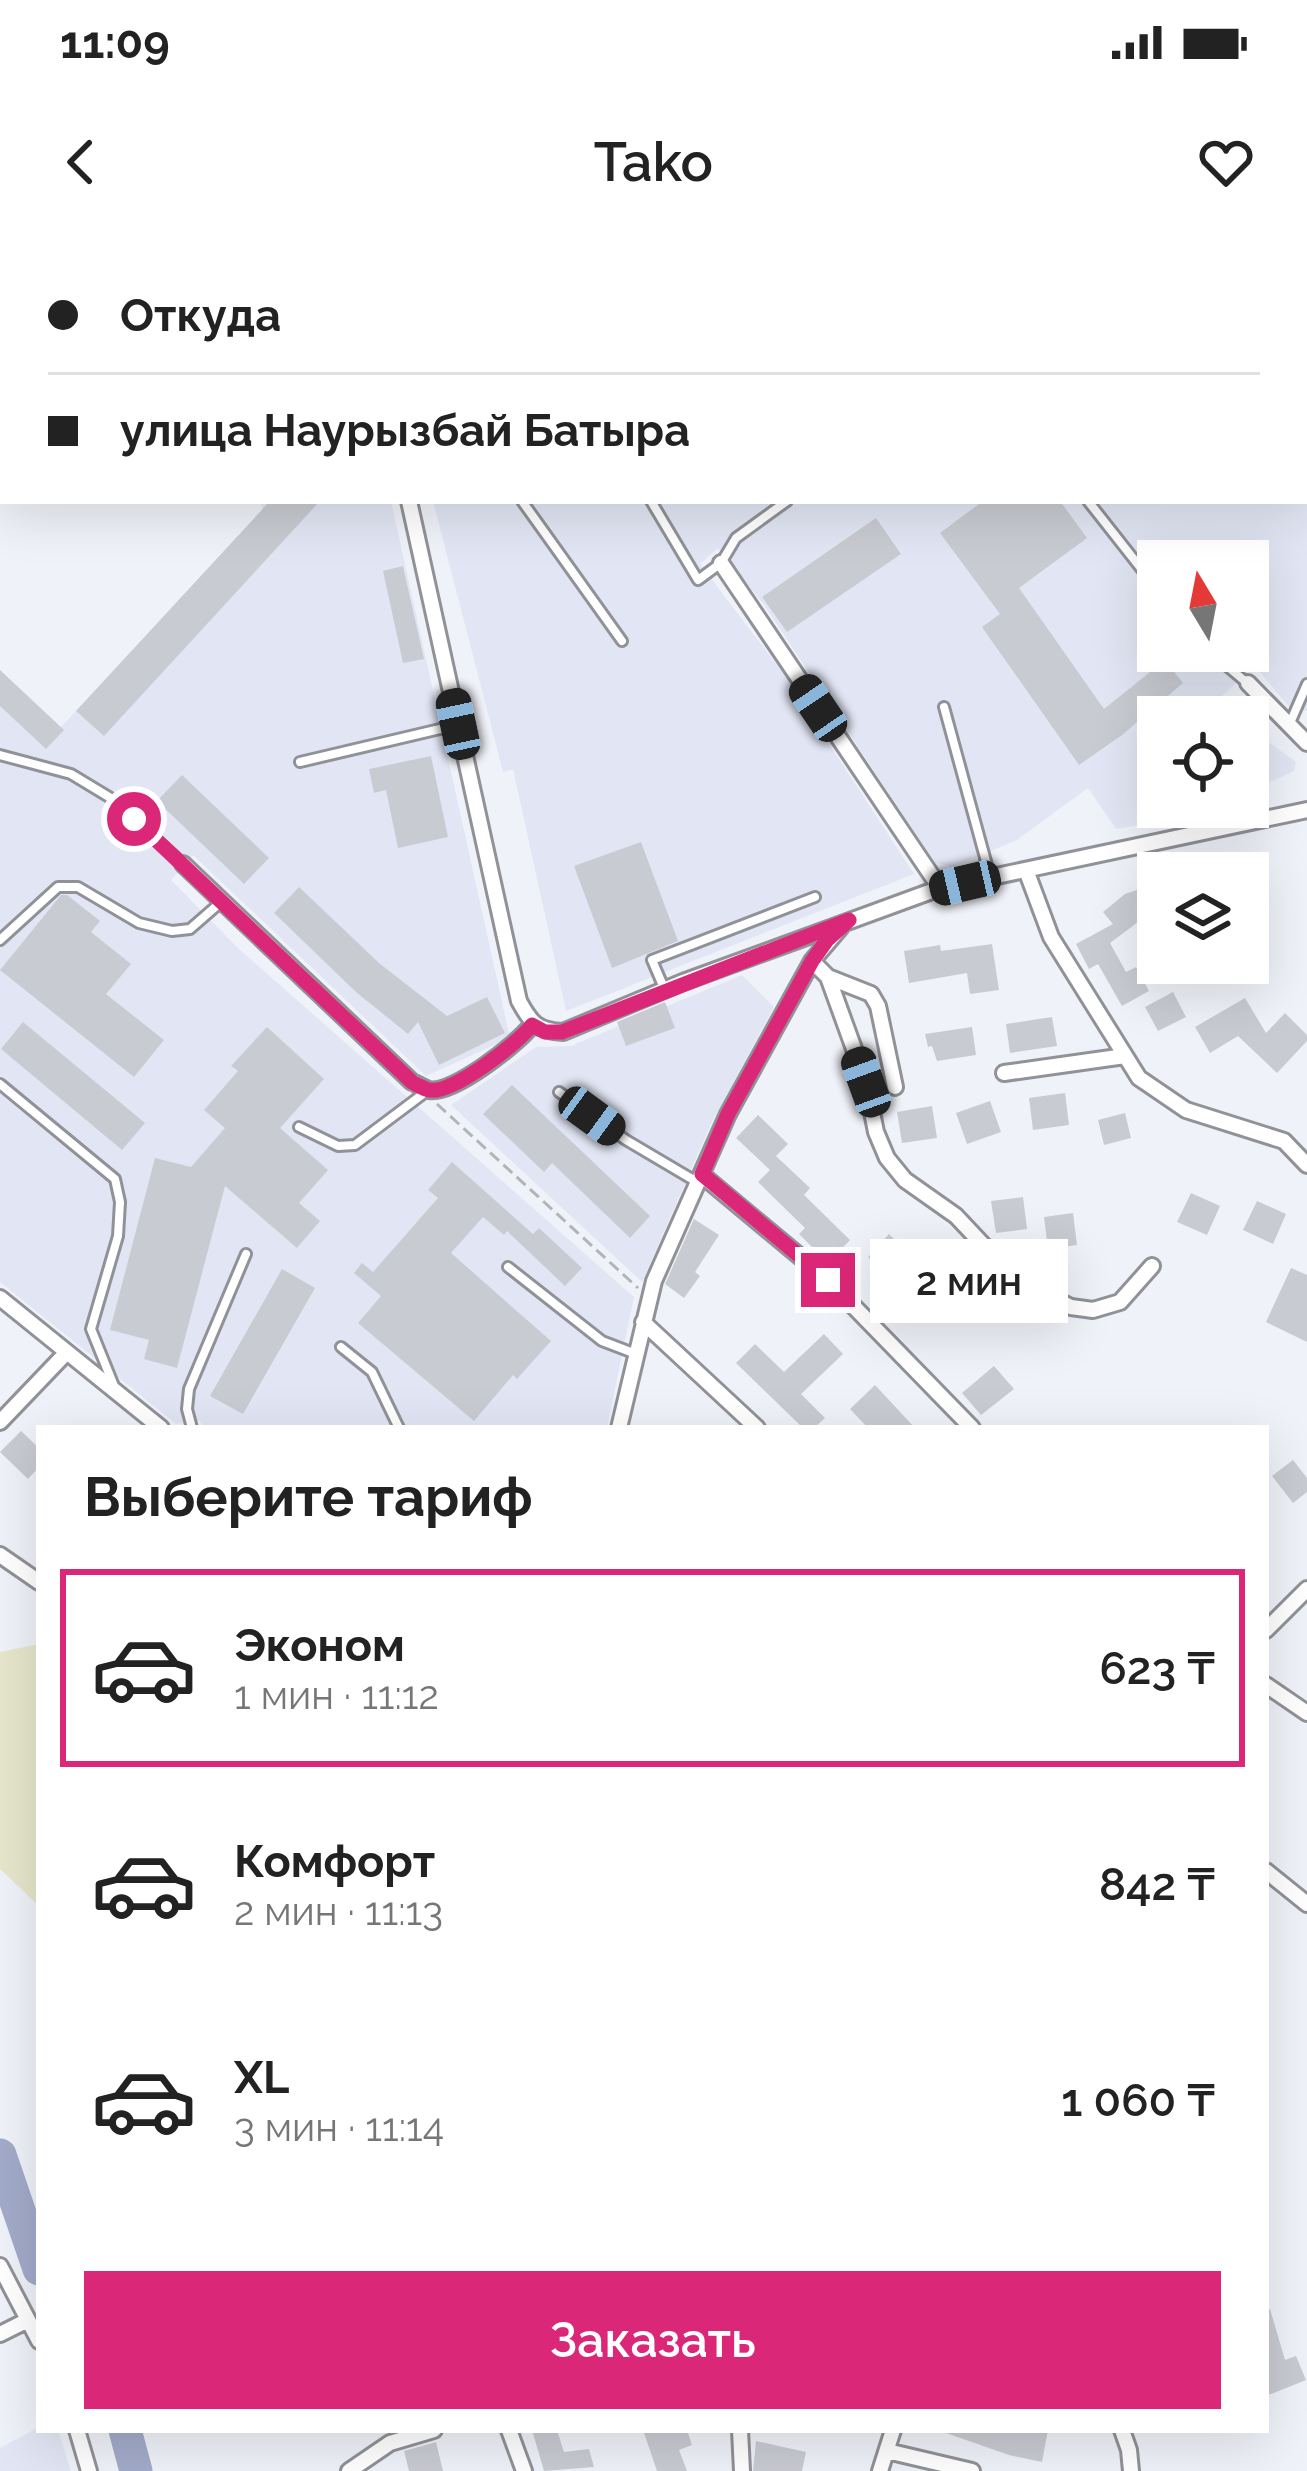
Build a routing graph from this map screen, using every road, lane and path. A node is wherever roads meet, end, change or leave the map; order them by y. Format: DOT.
graph roads {
  1 [pos="411,504"];
  2 [pos="524,504"];
  3 [pos="653,504"];
  4 [pos="783,504"];
  5 [pos="1090,504"];
  6 [pos="722,563"];
  7 [pos="1137,563"];
  8 [pos="622,641"];
  9 [pos="1234,672"];
  10 [pos="1247,683"];
  11 [pos="1307,684"];
  12 [pos="944,707"];
  13 [pos="458,724"];
  14 [pos="1289,725"];
  15 [pos="1307,742"];
  16 [pos="0,755"];
  17 [pos="300,762"];
  18 [pos="1307,810"];
  19 [pos="183,864"];
  20 [pos="1026,869"];
  21 [pos="991,877"];
  22 [pos="940,888"];
  23 [pos="815,897"];
  24 [pos="222,901"];
  25 [pos="849,920"];
  26 [pos="0,940"];
  27 [pos="812,961"];
  28 [pos="828,977"];
  29 [pos="665,989"];
  30 [pos="532,1025"];
  31 [pos="1126,1056"];
  32 [pos="1004,1072"];
  33 [pos="0,1084"];
  34 [pos="896,1087"];
  35 [pos="428,1090"];
  36 [pos="559,1092"];
  37 [pos="299,1127"];
  38 [pos="1307,1165"];
  39 [pos="700,1179"];
  40 [pos="246,1254"];
  41 [pos="1152,1266"];
  42 [pos="508,1267"];
  43 [pos="651,1293"];
  44 [pos="0,1298"];
  45 [pos="643,1322"];
  46 [pos="340,1348"];
  47 [pos="67,1352"];
  48 [pos="636,1354"];
  49 [pos="116,1392"];
  50 [pos="0,1422"];
  51 [pos="157,1425"];
  52 [pos="191,1425"];
  53 [pos="398,1425"];
  54 [pos="621,1425"];
  55 [pos="754,1425"];
  56 [pos="969,1425"];
  57 [pos="0,1556"];
  58 [pos="36,1580"];
  59 [pos="1307,1589"];
  60 [pos="1269,1627"];
  61 [pos="1269,1687"];
  62 [pos="1307,1713"];
  63 [pos="1269,1873"];
  64 [pos="1307,1904"];
  65 [pos="0,2266"];
  66 [pos="28,2320"];
  67 [pos="0,2334"];
  68 [pos="36,2335"];
  69 [pos="78,2433"];
  70 [pos="424,2433"];
  71 [pos="510,2433"];
  72 [pos="740,2433"];
  73 [pos="892,2433"];
  74 [pos="1122,2433"];
  75 [pos="887,2451"];
  76 [pos="89,2471"];
  77 [pos="349,2471"];
  78 [pos="524,2471"];
  79 [pos="742,2471"];
  80 [pos="880,2471"];
  81 [pos="972,2471"];
  82 [pos="1130,2471"];
  1 -- 13 [label="street"];
  2 -- 8 [label="lane"];
  3 -- 6 [label="lane"];
  4 -- 6 [label="lane"];
  5 -- 7 [label="lane"];
  6 -- 22 [label="street"];
  9 -- 10 [label="lane"];
  10 -- 14 [label="street"];
  11 -- 14 [label="lane"];
  12 -- 21 [label="lane"];
  13 -- 17 [label="lane"];
  13 -- 30 [label="street"];
  14 -- 15 [label="street"];
  16 -- 19 [label="lane"];
  18 -- 20 [label="street"];
  19 -- 24 [label="street"];
  20 -- 21 [label="street"];
  20 -- 31 [label="street"];
  21 -- 22 [label="street"];
  22 -- 25 [label="street"];
  23 -- 29 [label="lane"];
  24 -- 26 [label="lane"];
  24 -- 35 [label="street"];
  25 -- 27 [label="street"];
  25 -- 29 [label="street"];
  27 -- 28 [label="street"];
  27 -- 39 [label="street"];
  28 -- 34 [label="street"];
  28 -- 41 [label="street"];
  29 -- 30 [label="street"];
  30 -- 35 [label="street"];
  31 -- 32 [label="street"];
  31 -- 38 [label="street"];
  33 -- 49 [label="lane"];
  35 -- 37 [label="lane"];
  35 -- 43 [label="path"];
  36 -- 39 [label="lane"];
  39 -- 43 [label="street"];
  39 -- 56 [label="street"];
  40 -- 52 [label="lane"];
  42 -- 48 [label="lane"];
  43 -- 45 [label="street"];
  44 -- 47 [label="street"];
  45 -- 48 [label="street"];
  45 -- 55 [label="street"];
  46 -- 53 [label="lane"];
  47 -- 49 [label="street"];
  47 -- 50 [label="street"];
  48 -- 54 [label="street"];
  49 -- 51 [label="street"];
  57 -- 58 [label="street"];
  59 -- 60 [label="street"];
  61 -- 62 [label="street"];
  63 -- 64 [label="street"];
  65 -- 66 [label="street"];
  66 -- 67 [label="street"];
  66 -- 68 [label="street"];
  69 -- 76 [label="street"];
  70 -- 77 [label="street"];
  71 -- 78 [label="street"];
  72 -- 79 [label="street"];
  73 -- 75 [label="street"];
  74 -- 82 [label="street"];
  75 -- 80 [label="street"];
  75 -- 81 [label="street"];
}
